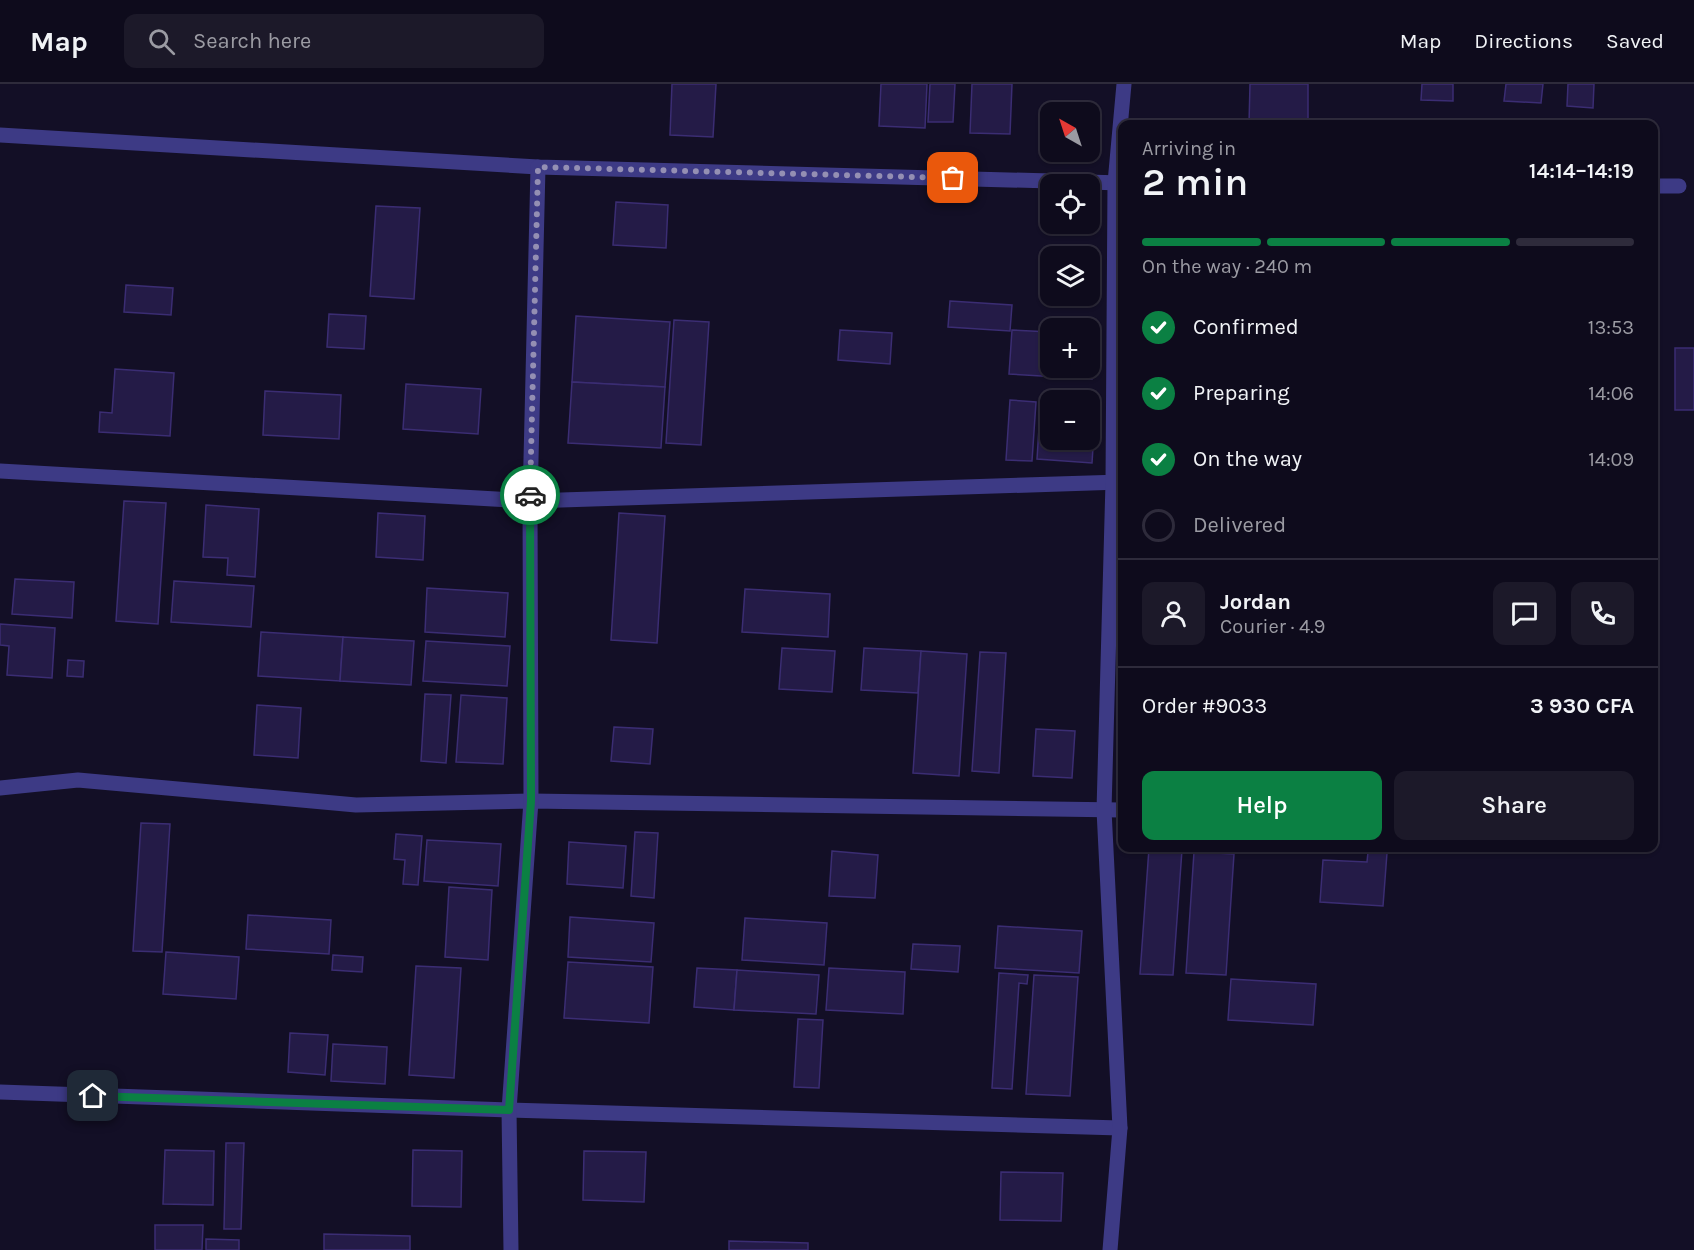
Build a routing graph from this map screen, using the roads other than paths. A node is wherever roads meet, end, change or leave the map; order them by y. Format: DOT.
graph roads {
  1 [pos="1124,84"];
  2 [pos="1122,120"];
  3 [pos="0,135"];
  4 [pos="538,167"];
  5 [pos="1118,183"];
  6 [pos="1658,186"];
  7 [pos="1679,186"];
  8 [pos="0,471"];
  9 [pos="1118,482"];
  10 [pos="530,501"];
  11 [pos="0,788"];
  12 [pos="531,801"];
  13 [pos="1104,810"];
  14 [pos="1118,810"];
  15 [pos="0,1092"];
  16 [pos="509,1110"];
  17 [pos="1120,1128"];
  18 [pos="511,1250"];
  19 [pos="1110,1250"];
  1 -- 2 [label="street"];
  3 -- 4 [label="street"];
  4 -- 5 [label="street"];
  4 -- 10 [label="street"];
  5 -- 9 [label="street"];
  6 -- 7 [label="street"];
  8 -- 10 [label="street"];
  9 -- 10 [label="street"];
  9 -- 13 [label="street"];
  10 -- 12 [label="street"];
  11 -- 12 [label="street"];
  12 -- 13 [label="street"];
  12 -- 16 [label="street"];
  13 -- 14 [label="street"];
  13 -- 17 [label="street"];
  15 -- 16 [label="street"];
  16 -- 17 [label="street"];
  16 -- 18 [label="street"];
  17 -- 19 [label="street"];
}
